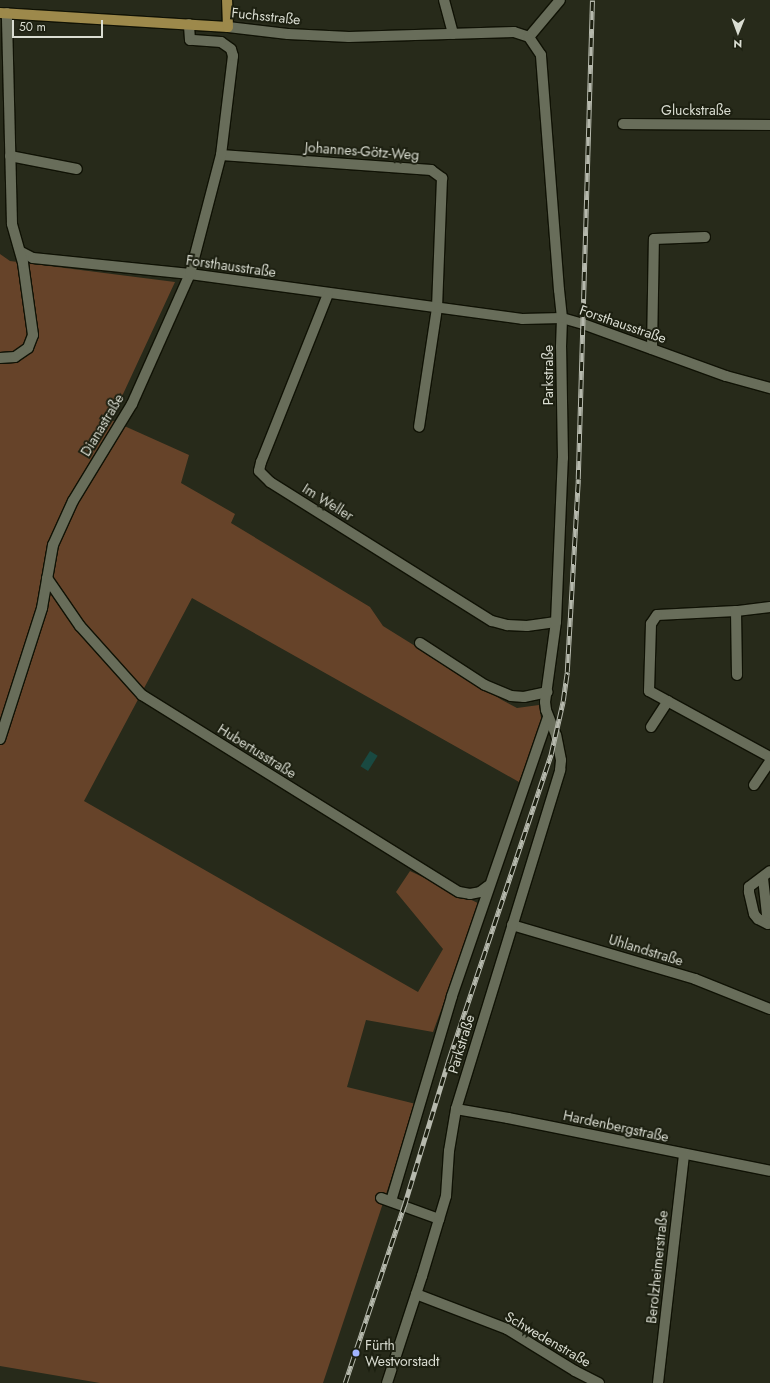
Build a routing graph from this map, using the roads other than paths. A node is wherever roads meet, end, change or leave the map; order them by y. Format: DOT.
graph roads {
  1 [pos="227,0"];
  2 [pos="444,0"];
  3 [pos="560,0"];
  4 [pos="3,13"];
  5 [pos="189,24"];
  6 [pos="228,26"];
  7 [pos="453,34"];
  8 [pos="529,37"];
  9 [pos="623,124"];
  10 [pos="770,125"];
  11 [pos="221,155"];
  12 [pos="10,156"];
  13 [pos="77,169"];
  14 [pos="705,237"];
  15 [pos="21,252"];
  16 [pos="190,274"];
  17 [pos="328,294"];
  18 [pos="437,308"];
  19 [pos="562,318"];
  20 [pos="652,349"];
  21 [pos="0,358"];
  22 [pos="770,388"];
  23 [pos="419,427"];
  24 [pos="47,578"];
  25 [pos="770,607"];
  26 [pos="736,611"];
  27 [pos="556,622"];
  28 [pos="420,643"];
  29 [pos="737,675"];
  30 [pos="547,692"];
  31 [pos="668,701"];
  32 [pos="548,717"];
  33 [pos="651,728"];
  34 [pos="0,739"];
  35 [pos="770,757"];
  36 [pos="770,761"];
  37 [pos="754,785"];
  38 [pos="766,874"];
  39 [pos="488,886"];
  40 [pos="512,925"];
  41 [pos="769,925"];
  42 [pos="770,1009"];
  43 [pos="456,1110"];
  44 [pos="684,1154"];
  45 [pos="770,1171"];
  46 [pos="381,1198"];
  47 [pos="391,1201"];
  48 [pos="439,1219"];
  49 [pos="416,1294"];
  50 [pos="387,1383"];
  51 [pos="598,1383"];
  52 [pos="658,1383"];
  1 -- 6 [label="main road"];
  2 -- 7 [label="street"];
  3 -- 8 [label="street"];
  4 -- 5 [label="main road, Fuchsstraße"];
  4 -- 12 [label="street"];
  5 -- 6 [label="main road, Fuchsstraße"];
  5 -- 11 [label="street, Dianastraße"];
  6 -- 7 [label="street, Fuchsstraße"];
  7 -- 8 [label="street, Fuchsstraße"];
  8 -- 19 [label="street, Parkstraße"];
  9 -- 10 [label="street, Gluckstraße"];
  11 -- 16 [label="street, Dianastraße"];
  11 -- 18 [label="street, Johannes-Götz-Weg"];
  12 -- 13 [label="street"];
  12 -- 15 [label="street"];
  14 -- 20 [label="street"];
  15 -- 16 [label="street, Forsthausstraße"];
  15 -- 21 [label="street"];
  16 -- 17 [label="street, Forsthausstraße"];
  16 -- 24 [label="street, Dianastraße"];
  17 -- 18 [label="street, Forsthausstraße"];
  17 -- 27 [label="street, Im Weller"];
  18 -- 19 [label="street, Forsthausstraße"];
  18 -- 23 [label="street"];
  19 -- 20 [label="street, Forsthausstraße"];
  19 -- 27 [label="street, Parkstraße"];
  20 -- 22 [label="street, Forsthausstraße"];
  24 -- 34 [label="street, Dianastraße"];
  24 -- 39 [label="street, Hubertusstraße"];
  25 -- 26 [label="street"];
  26 -- 29 [label="street"];
  26 -- 31 [label="street"];
  27 -- 30 [label="street, Parkstraße"];
  28 -- 30 [label="street"];
  30 -- 32 [label="street, Parkstraße"];
  31 -- 33 [label="street"];
  31 -- 35 [label="street"];
  32 -- 39 [label="street, Parkstraße"];
  32 -- 40 [label="street, Parkstraße"];
  36 -- 37 [label="street"];
  38 -- 41 [label="street"];
  38 -- 41 [label="street"];
  39 -- 47 [label="street, Parkstraße"];
  40 -- 42 [label="street, Uhlandstraße"];
  40 -- 43 [label="street, Parkstraße"];
  43 -- 44 [label="street, Hardenbergstraße"];
  43 -- 48 [label="street, Parkstraße"];
  44 -- 45 [label="street, Hardenbergstraße"];
  44 -- 52 [label="street, Berolzheimerstraße"];
  46 -- 47 [label="street"];
  47 -- 48 [label="street"];
  48 -- 49 [label="street, Parkstraße"];
  49 -- 50 [label="street, Parkstraße"];
  49 -- 51 [label="street, Schwedenstraße"];
}
